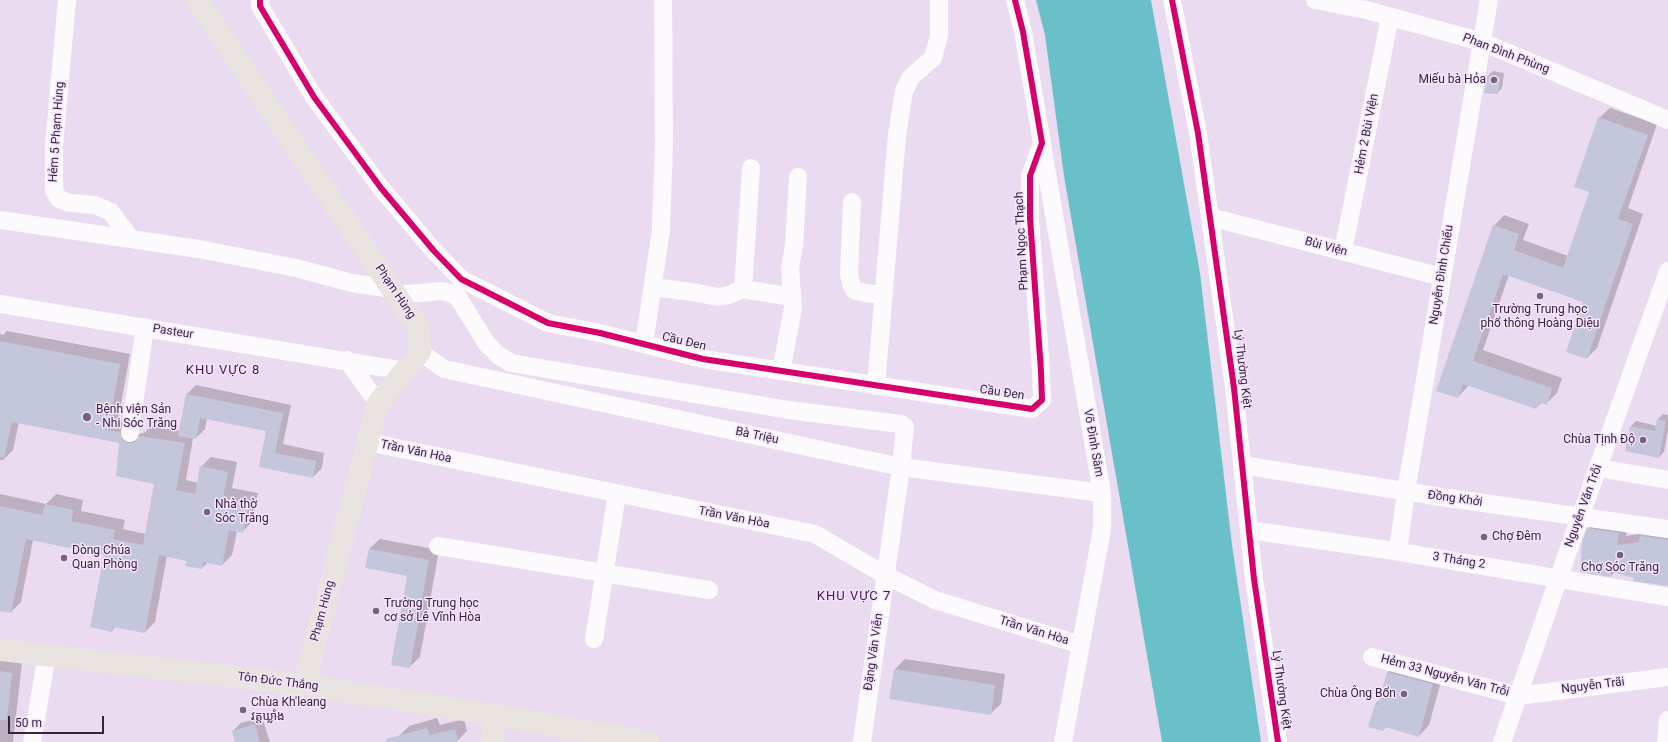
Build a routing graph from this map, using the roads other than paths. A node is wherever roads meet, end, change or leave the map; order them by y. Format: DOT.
graph roads {
  1 [pos="68,0"];
  2 [pos="197,0"];
  3 [pos="260,0"];
  4 [pos="663,0"];
  5 [pos="939,0"];
  6 [pos="1015,0"];
  7 [pos="1172,0"];
  8 [pos="1315,0"];
  9 [pos="1489,0"];
  10 [pos="1390,17"];
  11 [pos="1482,42"];
  12 [pos="1668,120"];
  13 [pos="1042,143"];
  14 [pos="751,168"];
  15 [pos="798,177"];
  16 [pos="852,202"];
  17 [pos="1210,217"];
  18 [pos="0,220"];
  19 [pos="131,239"];
  20 [pos="1343,251"];
  21 [pos="1668,271"];
  22 [pos="1442,277"];
  23 [pos="653,287"];
  24 [pos="743,289"];
  25 [pos="394,292"];
  26 [pos="884,295"];
  27 [pos="792,297"];
  28 [pos="0,304"];
  29 [pos="1661,314"];
  30 [pos="145,327"];
  31 [pos="644,344"];
  32 [pos="420,352"];
  33 [pos="347,360"];
  34 [pos="405,371"];
  35 [pos="781,371"];
  36 [pos="876,386"];
  37 [pos="378,403"];
  38 [pos="1032,409"];
  39 [pos="130,433"];
  40 [pos="368,442"];
  41 [pos="1242,465"];
  42 [pos="901,467"];
  43 [pos="1598,468"];
  44 [pos="1668,480"];
  45 [pos="1406,492"];
  46 [pos="1102,493"];
  47 [pos="617,494"];
  48 [pos="1581,516"];
  49 [pos="1668,529"];
  50 [pos="1249,530"];
  51 [pos="438,546"];
  52 [pos="1398,551"];
  53 [pos="605,574"];
  54 [pos="885,575"];
  55 [pos="1559,578"];
  56 [pos="709,590"];
  57 [pos="1668,597"];
  58 [pos="594,639"];
  59 [pos="1081,645"];
  60 [pos="0,650"];
  61 [pos="47,655"];
  62 [pos="1372,657"];
  63 [pos="1668,677"];
  64 [pos="304,685"];
  65 [pos="1518,696"];
  66 [pos="495,715"];
  67 [pos="1668,720"];
  68 [pos="32,742"];
  69 [pos="492,742"];
  70 [pos="648,742"];
  71 [pos="862,742"];
  72 [pos="1063,742"];
  73 [pos="1278,742"];
  74 [pos="1502,742"];
  75 [pos="1666,742"];
  1 -- 19 [label="street, Hẻm 5 Phạm Hùng"];
  2 -- 25 [label="main road, Phạm Hùng"];
  3 -- 31 [label="street, Cầu Đen"];
  4 -- 23 [label="street"];
  5 -- 26 [label="street"];
  6 -- 13 [label="street, Phạm Ngọc Thạch"];
  7 -- 17 [label="street, Lý Thường Kiệt"];
  8 -- 10 [label="street, Phan Đình Phùng"];
  9 -- 11 [label="street, Nguyễn Đình Chiểu"];
  10 -- 11 [label="street, Phan Đình Phùng"];
  10 -- 20 [label="street, Hẻm 2 Bùi Viện"];
  11 -- 12 [label="street, Phan Đình Phùng"];
  11 -- 22 [label="street, Nguyễn Đình Chiểu"];
  13 -- 38 [label="street, Phạm Ngọc Thạch"];
  13 -- 46 [label="street, Võ Đình Sâm"];
  14 -- 24 [label="street"];
  15 -- 27 [label="street"];
  16 -- 26 [label="street"];
  17 -- 20 [label="street, Bùi Viện"];
  17 -- 41 [label="street, Lý Thường Kiệt"];
  18 -- 19 [label="street"];
  19 -- 25 [label="street"];
  20 -- 22 [label="street, Bùi Viện"];
  21 -- 29 [label="street, Nguyễn Văn Trỗi"];
  22 -- 45 [label="street, Nguyễn Đình Chiểu"];
  23 -- 24 [label="street"];
  23 -- 31 [label="street"];
  24 -- 27 [label="street"];
  25 -- 32 [label="main road, Phạm Hùng"];
  25 -- 42 [label="street, Đặng Văn Viễn"];
  26 -- 36 [label="street"];
  27 -- 35 [label="street"];
  28 -- 30 [label="street, Pasteur"];
  29 -- 43 [label="street, Nguyễn Văn Trỗi"];
  30 -- 33 [label="street, Pasteur"];
  30 -- 39 [label="street"];
  31 -- 35 [label="street, Cầu Đen"];
  32 -- 34 [label="main road, Phạm Hùng"];
  32 -- 42 [label="street, Bà Triệu"];
  33 -- 34 [label="street, Pasteur"];
  33 -- 37 [label="street"];
  34 -- 37 [label="main road, Phạm Hùng"];
  35 -- 36 [label="street, Cầu Đen"];
  36 -- 38 [label="street, Cầu Đen"];
  37 -- 40 [label="main road, Phạm Hùng"];
  40 -- 47 [label="street, Trần Văn Hòa"];
  40 -- 64 [label="main road, Phạm Hùng"];
  41 -- 45 [label="street, Đồng Khởi"];
  41 -- 50 [label="street, Lý Thường Kiệt"];
  42 -- 46 [label="street, Bà Triệu"];
  42 -- 54 [label="street, Đặng Văn Viễn"];
  43 -- 44 [label="street"];
  43 -- 48 [label="street, Nguyễn Văn Trỗi"];
  45 -- 48 [label="street, Đồng Khởi"];
  45 -- 52 [label="street, Nguyễn Đình Chiểu"];
  46 -- 59 [label="street, Võ Đình Sâm"];
  47 -- 53 [label="street"];
  47 -- 54 [label="street, Trần Văn Hòa"];
  48 -- 49 [label="street, Đồng Khởi"];
  48 -- 55 [label="street, Nguyễn Văn Trỗi"];
  50 -- 52 [label="street, 3 Tháng 2"];
  50 -- 73 [label="street, Lý Thường Kiệt"];
  51 -- 53 [label="street"];
  52 -- 55 [label="street, 3 Tháng 2"];
  53 -- 56 [label="street"];
  53 -- 58 [label="street"];
  54 -- 59 [label="street, Trần Văn Hòa"];
  54 -- 71 [label="street, Đặng Văn Viễn"];
  55 -- 57 [label="street, 3 Tháng 2"];
  55 -- 65 [label="street, Nguyễn Văn Trỗi"];
  59 -- 72 [label="street, Võ Đình Sâm"];
  60 -- 61 [label="main road, Tôn Đức Thắng"];
  61 -- 64 [label="main road, Tôn Đức Thắng"];
  61 -- 68 [label="street"];
  62 -- 65 [label="street, Hẻm 33 Nguyễn Văn Trỗi"];
  63 -- 65 [label="street, Nguyễn Trãi"];
  64 -- 66 [label="main road, Tôn Đức Thắng"];
  65 -- 74 [label="street, Nguyễn Văn Trỗi"];
  66 -- 69 [label="main road"];
  66 -- 70 [label="main road, Tôn Đức Thắng"];
  67 -- 75 [label="street"];
}
